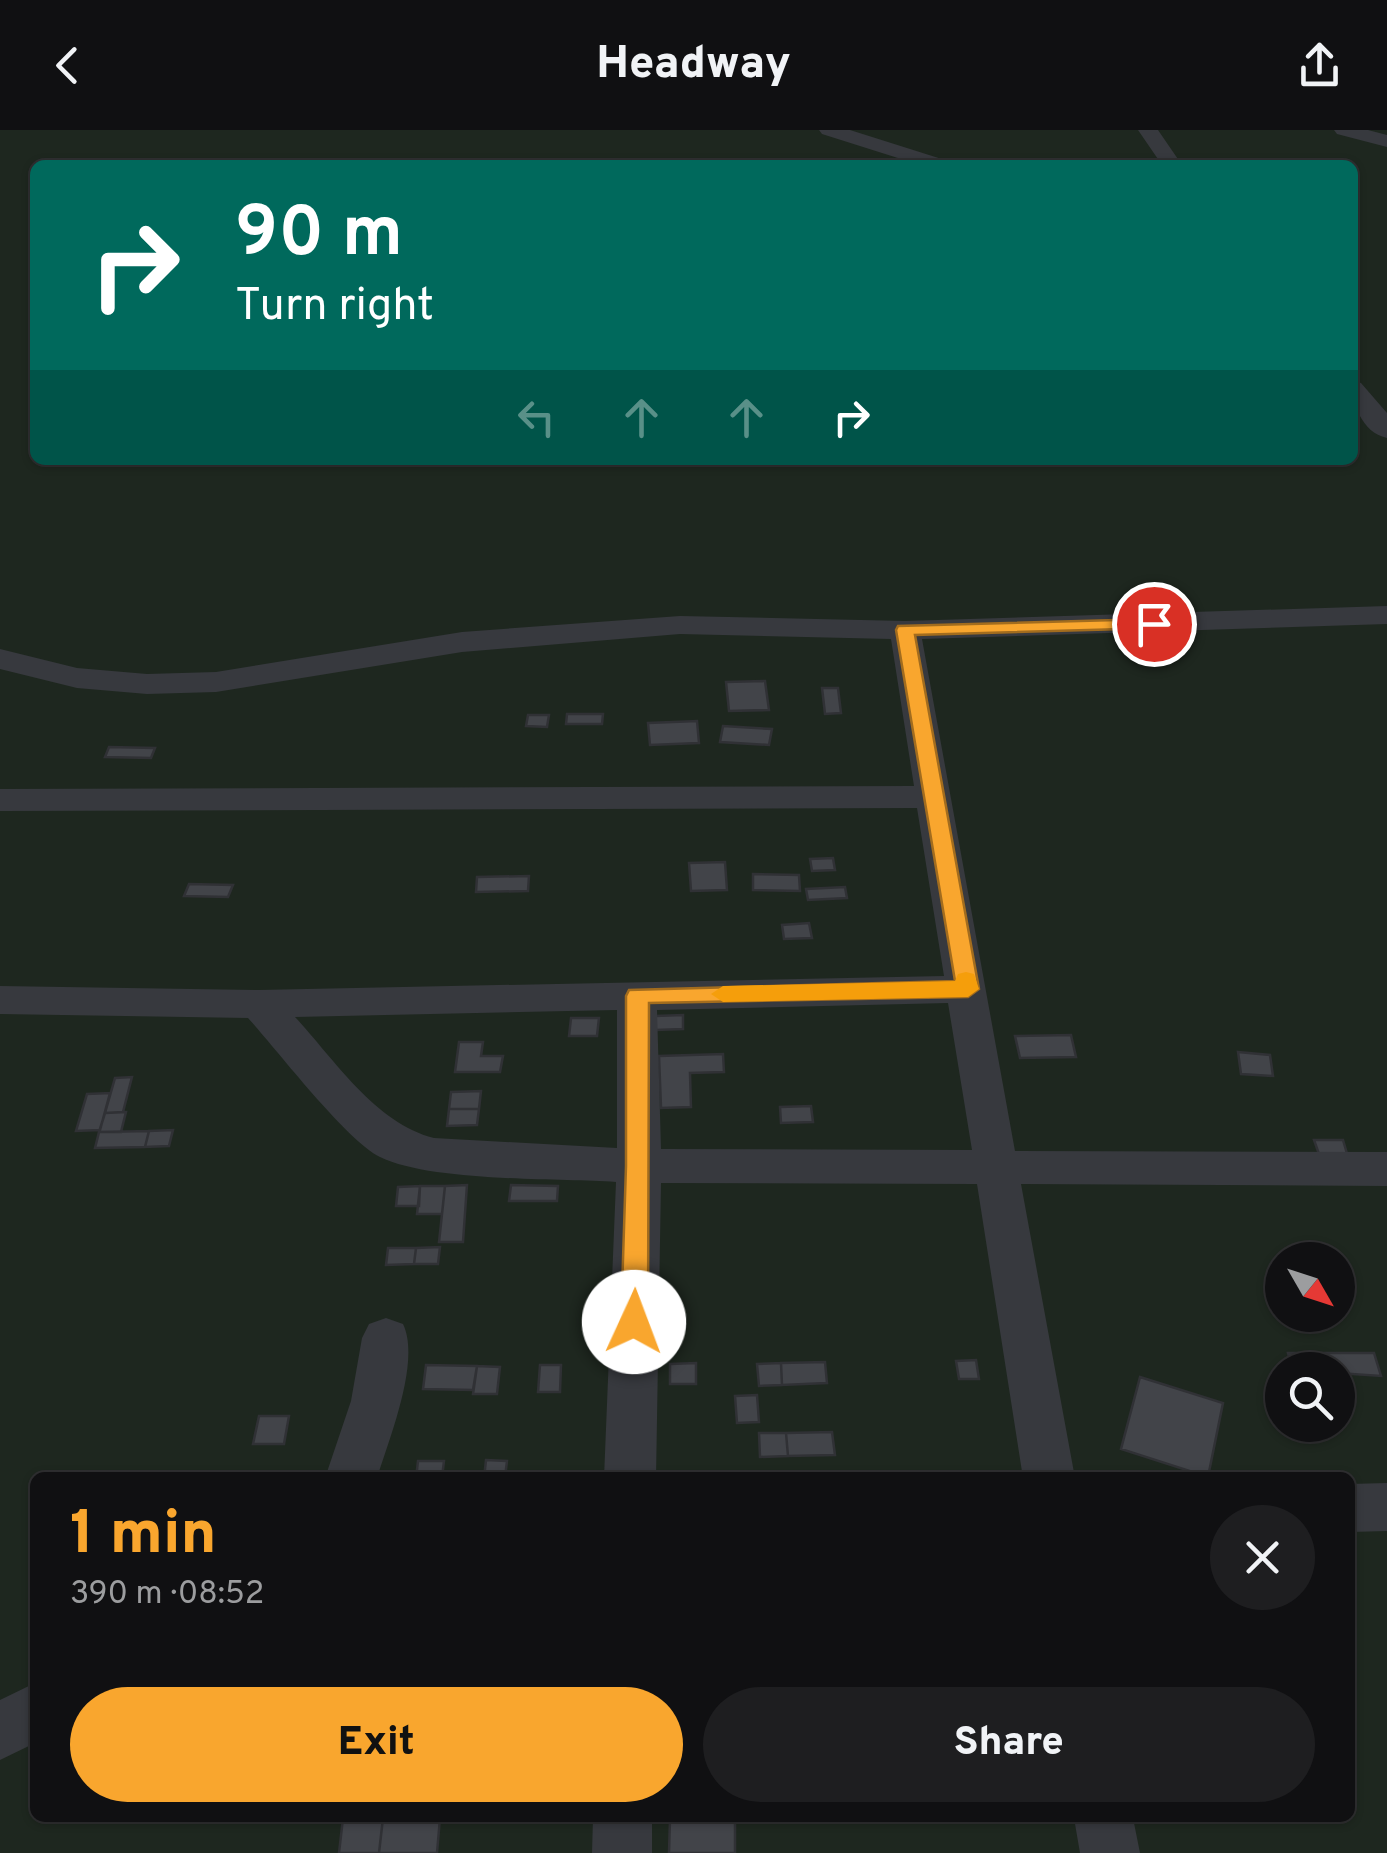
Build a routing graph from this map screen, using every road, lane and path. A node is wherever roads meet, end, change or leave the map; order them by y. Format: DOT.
graph roads {
  1 [pos="830,130"];
  2 [pos="1148,130"];
  3 [pos="1344,130"];
  4 [pos="1387,141"];
  5 [pos="925,160"];
  6 [pos="1169,160"];
  7 [pos="1358,395"];
  8 [pos="1387,430"];
  9 [pos="1387,615"];
  10 [pos="905,630"];
  11 [pos="0,659"];
  12 [pos="936,796"];
  13 [pos="0,800"];
  14 [pos="968,989"];
  15 [pos="637,996"];
  16 [pos="0,1000"];
  17 [pos="259,1004"];
  18 [pos="639,1166"];
  19 [pos="996,1166"];
  20 [pos="1387,1169"];
  21 [pos="386,1338"];
  22 [pos="353,1472"];
  23 [pos="630,1472"];
  24 [pos="1048,1472"];
  25 [pos="1387,1507"];
  26 [pos="1355,1508"];
  27 [pos="30,1714"];
  28 [pos="0,1731"];
  29 [pos="623,1822"];
  30 [pos="1105,1822"];
  31 [pos="622,1853"];
  32 [pos="1110,1853"];
  1 -- 5 [label="street"];
  2 -- 6 [label="street"];
  3 -- 4 [label="street"];
  7 -- 8 [label="street"];
  9 -- 10 [label="street"];
  10 -- 11 [label="street"];
  10 -- 12 [label="street"];
  12 -- 13 [label="street"];
  12 -- 14 [label="street"];
  14 -- 15 [label="street"];
  14 -- 19 [label="street"];
  15 -- 17 [label="street"];
  15 -- 18 [label="street"];
  16 -- 17 [label="street"];
  17 -- 18 [label="street"];
  18 -- 19 [label="street"];
  18 -- 23 [label="street"];
  19 -- 20 [label="street"];
  19 -- 24 [label="street"];
  21 -- 22 [label="street"];
  25 -- 26 [label="street"];
  27 -- 28 [label="street"];
  29 -- 31 [label="street"];
  30 -- 32 [label="street"];
}
